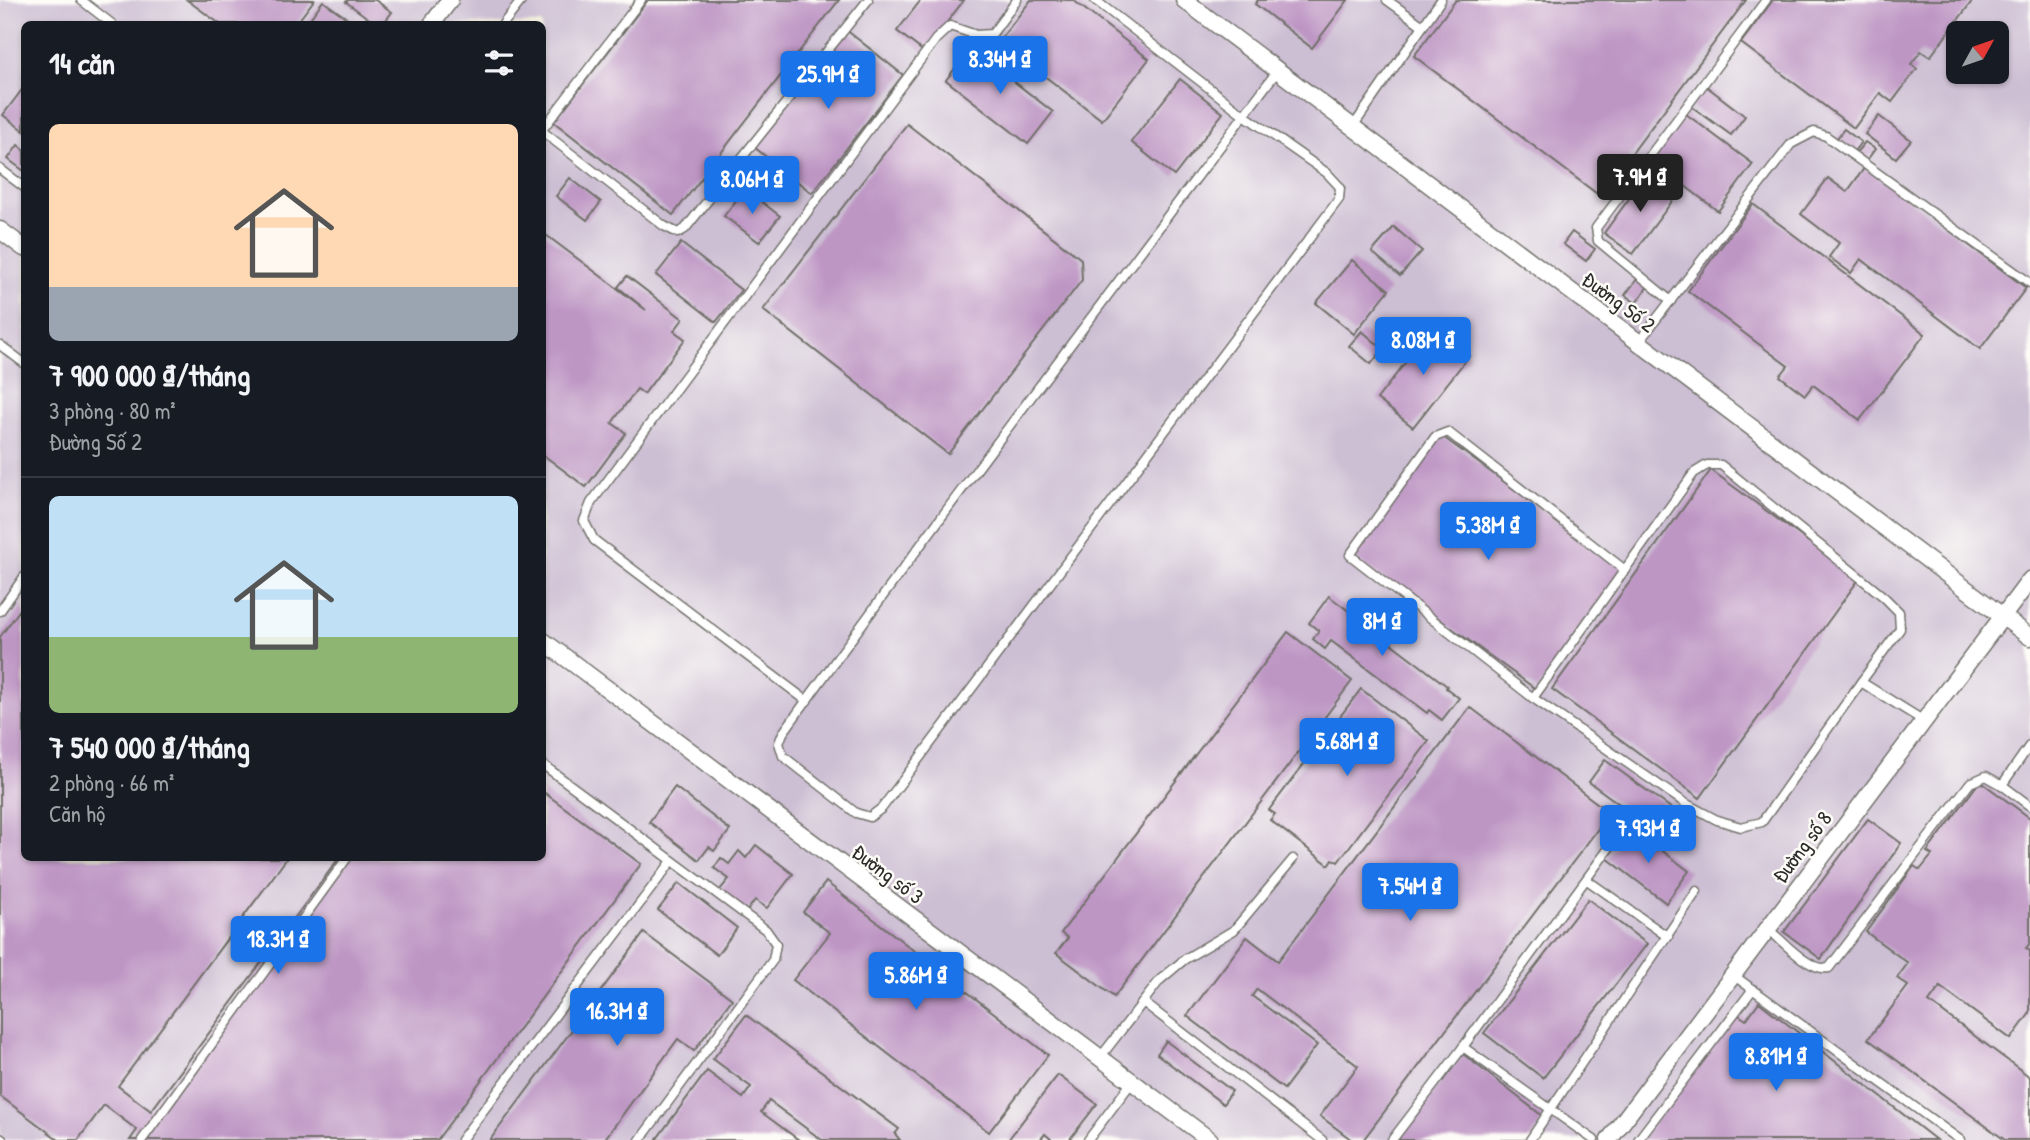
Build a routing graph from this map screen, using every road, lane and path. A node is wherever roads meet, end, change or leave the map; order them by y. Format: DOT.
graph roads {
  1 [pos="81,0"];
  2 [pos="450,0"];
  3 [pos="522,0"];
  4 [pos="640,0"];
  5 [pos="868,0"];
  6 [pos="1017,0"];
  7 [pos="1094,0"];
  8 [pos="1184,0"];
  9 [pos="1387,0"];
  10 [pos="1441,0"];
  11 [pos="1766,0"];
  12 [pos="108,21"];
  13 [pos="434,21"];
  14 [pos="505,21"];
  15 [pos="1423,26"];
  16 [pos="1278,70"];
  17 [pos="1244,115"];
  18 [pos="546,126"];
  19 [pos="1352,128"];
  20 [pos="546,134"];
  21 [pos="0,169"];
  22 [pos="21,185"];
  23 [pos="0,230"];
  24 [pos="21,246"];
  25 [pos="2030,282"];
  26 [pos="1671,301"];
  27 [pos="1638,343"];
  28 [pos="0,345"];
  29 [pos="21,361"];
  30 [pos="1625,570"];
  31 [pos="2030,580"];
  32 [pos="21,582"];
  33 [pos="0,611"];
  34 [pos="2003,616"];
  35 [pos="2030,637"];
  36 [pos="546,643"];
  37 [pos="1861,682"];
  38 [pos="1532,698"];
  39 [pos="807,701"];
  40 [pos="1924,722"];
  41 [pos="2030,745"];
  42 [pos="546,767"];
  43 [pos="2002,785"];
  44 [pos="2030,806"];
  45 [pos="1620,833"];
  46 [pos="1293,859"];
  47 [pos="345,861"];
  48 [pos="672,861"];
  49 [pos="1587,880"];
  50 [pos="1697,891"];
  51 [pos="1767,928"];
  52 [pos="1668,937"];
  53 [pos="1733,975"];
  54 [pos="1754,989"];
  55 [pos="1143,1002"];
  56 [pos="1463,1047"];
  57 [pos="1099,1059"];
  58 [pos="1132,1082"];
  59 [pos="1551,1111"];
  60 [pos="142,1140"];
  61 [pos="461,1140"];
  62 [pos="640,1140"];
  63 [pos="1088,1140"];
  64 [pos="1210,1140"];
  65 [pos="1322,1140"];
  66 [pos="1391,1140"];
  67 [pos="1530,1140"];
  68 [pos="1594,1140"];
  69 [pos="1609,1140"];
  70 [pos="1638,1140"];
  71 [pos="1960,1140"];
  1 -- 12 [label="lane"];
  2 -- 13 [label="street"];
  3 -- 14 [label="lane"];
  4 -- 18 [label="lane"];
  5 -- 20 [label="lane"];
  6 -- 39 [label="lane"];
  7 -- 17 [label="lane"];
  8 -- 16 [label="street, Đường Số 2"];
  9 -- 15 [label="lane"];
  10 -- 15 [label="lane"];
  11 -- 26 [label="lane"];
  15 -- 19 [label="lane"];
  16 -- 17 [label="lane"];
  16 -- 19 [label="street, Đường Số 2"];
  17 -- 39 [label="lane"];
  17 -- 39 [label="lane"];
  19 -- 27 [label="street, Đường Số 2"];
  21 -- 22 [label="lane"];
  23 -- 24 [label="street"];
  25 -- 26 [label="lane"];
  26 -- 27 [label="lane"];
  27 -- 34 [label="street, Đường Số 2"];
  28 -- 29 [label="lane"];
  30 -- 37 [label="lane"];
  30 -- 38 [label="lane"];
  30 -- 38 [label="lane"];
  31 -- 34 [label="street, Đường số 8"];
  32 -- 33 [label="lane"];
  34 -- 35 [label="street, Đường Số 2"];
  34 -- 40 [label="street, Đường số 8"];
  36 -- 57 [label="street, Đường số 3"];
  37 -- 38 [label="lane"];
  37 -- 40 [label="lane"];
  40 -- 51 [label="street, Đường số 8"];
  41 -- 43 [label="lane"];
  42 -- 48 [label="lane"];
  43 -- 44 [label="lane"];
  43 -- 51 [label="lane"];
  45 -- 49 [label="lane"];
  46 -- 55 [label="lane"];
  47 -- 60 [label="lane"];
  48 -- 61 [label="lane"];
  48 -- 62 [label="lane"];
  49 -- 52 [label="lane"];
  49 -- 56 [label="lane"];
  50 -- 52 [label="lane"];
  51 -- 53 [label="street, Đường số 8"];
  52 -- 59 [label="lane"];
  53 -- 54 [label="lane"];
  53 -- 69 [label="street, Đường số 8"];
  54 -- 70 [label="lane"];
  54 -- 71 [label="lane"];
  55 -- 57 [label="lane"];
  55 -- 65 [label="lane"];
  56 -- 59 [label="lane"];
  56 -- 66 [label="lane"];
  57 -- 58 [label="street, Đường số 3"];
  58 -- 63 [label="lane"];
  58 -- 64 [label="street, Đường số 3"];
  59 -- 67 [label="lane"];
  59 -- 68 [label="lane"];
}
